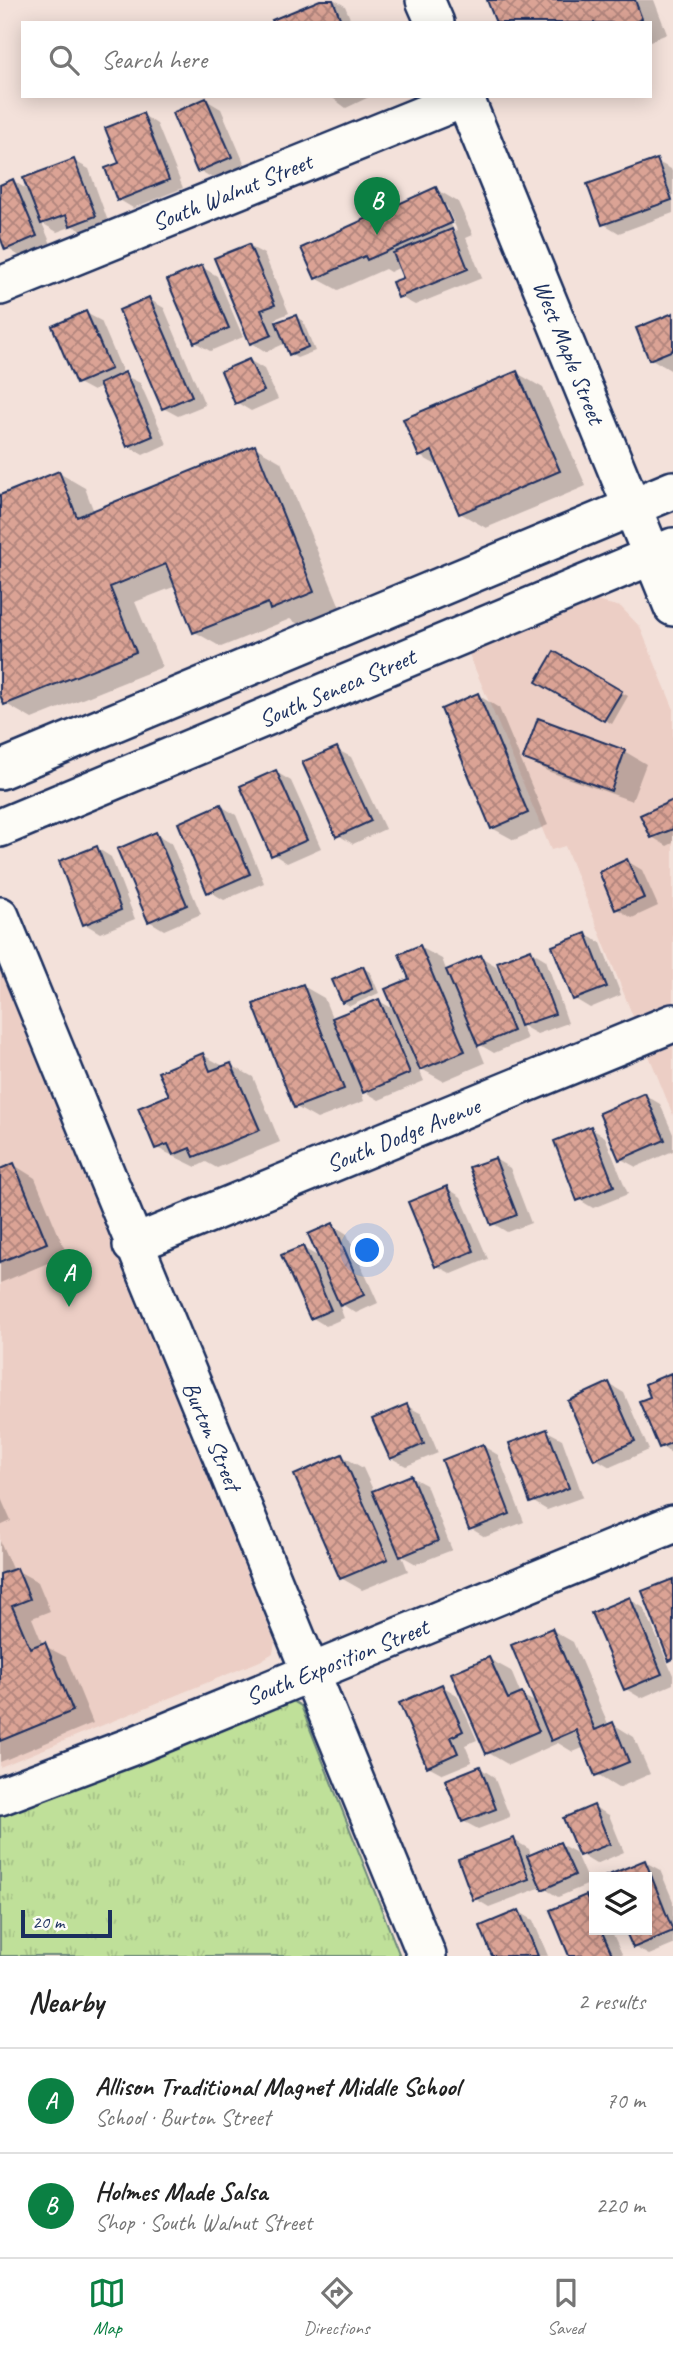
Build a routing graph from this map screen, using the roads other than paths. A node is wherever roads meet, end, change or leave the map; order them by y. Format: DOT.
graph roads {
  1 [pos="425,0"];
  2 [pos="434,21"];
  3 [pos="463,98"];
  4 [pos="465,98"];
  5 [pos="0,286"];
  6 [pos="673,491"];
  7 [pos="632,507"];
  8 [pos="662,551"];
  9 [pos="673,607"];
  10 [pos="0,770"];
  11 [pos="0,828"];
  12 [pos="0,916"];
  13 [pos="673,1023"];
  14 [pos="132,1245"];
  15 [pos="673,1524"];
  16 [pos="311,1673"];
  17 [pos="0,1796"];
  18 [pos="427,1956"];
  1 -- 2 [label="street"];
  3 -- 5 [label="street, South Walnut Street"];
  4 -- 7 [label="street, West Maple Street"];
  6 -- 7 [label="street"];
  7 -- 8 [label="street, West Maple Street"];
  7 -- 10 [label="street"];
  8 -- 9 [label="street, West Maple Street"];
  8 -- 11 [label="street, South Seneca Street"];
  12 -- 14 [label="street, Burton Street"];
  13 -- 14 [label="street, South Dodge Avenue"];
  14 -- 16 [label="street, Burton Street"];
  15 -- 16 [label="street, South Exposition Street"];
  16 -- 17 [label="street, South Exposition Street"];
  16 -- 18 [label="street, Burton Street"];
}
